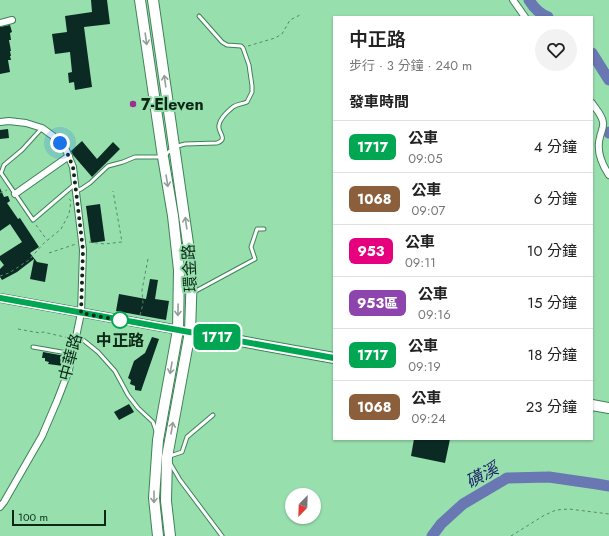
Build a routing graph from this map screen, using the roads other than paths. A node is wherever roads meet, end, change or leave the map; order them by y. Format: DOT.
graph roads {
  1 [pos="140,0"];
  2 [pos="153,0"];
  3 [pos="513,0"];
  4 [pos="199,16"];
  5 [pos="524,16"];
  6 [pos="12,20"];
  7 [pos="0,23"];
  8 [pos="593,105"];
  9 [pos="609,116"];
  10 [pos="603,121"];
  11 [pos="0,122"];
  12 [pos="42,128"];
  13 [pos="174,147"];
  14 [pos="68,156"];
  15 [pos="163,157"];
  16 [pos="609,175"];
  17 [pos="76,188"];
  18 [pos="16,194"];
  19 [pos="264,228"];
  20 [pos="191,293"];
  21 [pos="0,298"];
  22 [pos="81,313"];
  23 [pos="178,330"];
  24 [pos="190,332"];
  25 [pos="76,337"];
  26 [pos="34,347"];
  27 [pos="73,354"];
  28 [pos="333,358"];
  29 [pos="593,404"];
  30 [pos="609,408"];
  31 [pos="213,415"];
  32 [pos="160,443"];
  33 [pos="165,454"];
  34 [pos="1,503"];
  35 [pos="158,536"];
  36 [pos="170,536"];
  37 [pos="222,536"];
  1 -- 15 [label="main road, 環金路, one-way"];
  13 -- 2 [label="main road, 環金路, one-way"];
  3 -- 5 [label="street"];
  4 -- 13 [label="lane"];
  6 -- 7 [label="street"];
  8 -- 10 [label="street"];
  9 -- 10 [label="street"];
  10 -- 16 [label="street"];
  11 -- 12 [label="street, 中華路"];
  12 -- 14 [label="street, 中華路"];
  12 -- 18 [label="lane"];
  13 -- 15 [label="lane"];
  20 -- 13 [label="main road, 環金路, one-way"];
  14 -- 17 [label="street, 中華路"];
  14 -- 18 [label="street"];
  15 -- 17 [label="lane"];
  15 -- 23 [label="main road, 環金路, one-way"];
  17 -- 18 [label="lane"];
  17 -- 22 [label="street, 中華路"];
  19 -- 20 [label="lane"];
  20 -- 24 [label="main road, 環金路"];
  21 -- 22 [label="street"];
  22 -- 23 [label="street"];
  22 -- 25 [label="street, 中華路"];
  23 -- 24 [label="street"];
  23 -- 32 [label="main road, 環金路, one-way"];
  24 -- 28 [label="main road"];
  33 -- 24 [label="main road, 環金路, one-way"];
  25 -- 27 [label="street, 中華路"];
  25 -- 32 [label="lane"];
  26 -- 27 [label="lane"];
  27 -- 34 [label="street, 中華路"];
  29 -- 30 [label="main road"];
  31 -- 33 [label="lane"];
  32 -- 35 [label="main road, 環金路, one-way"];
  33 -- 36 [label="main road, 環金路"];
  33 -- 37 [label="lane"];
}
